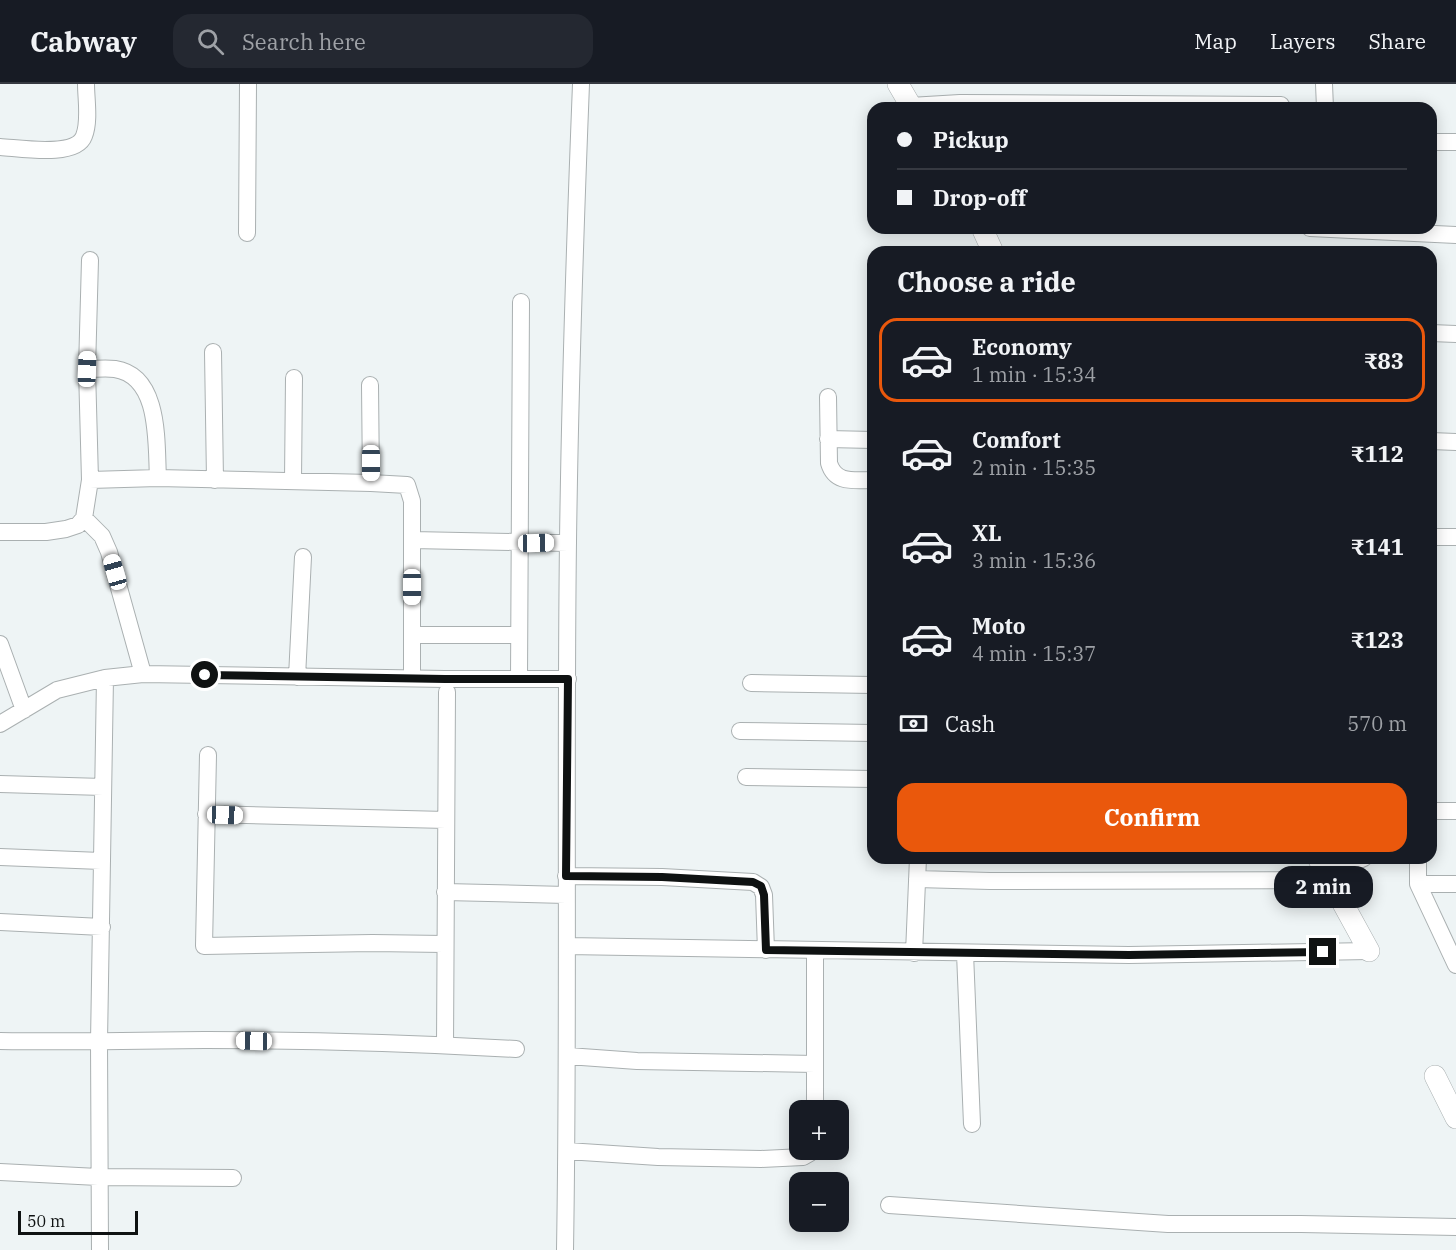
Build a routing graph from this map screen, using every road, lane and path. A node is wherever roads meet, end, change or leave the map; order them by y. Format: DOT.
graph roads {
  1 [pos="86,84"];
  2 [pos="248,84"];
  3 [pos="581,84"];
  4 [pos="898,84"];
  5 [pos="1324,84"];
  6 [pos="908,102"];
  7 [pos="1325,102"];
  8 [pos="1437,142"];
  9 [pos="1456,142"];
  10 [pos="0,147"];
  11 [pos="247,233"];
  12 [pos="1437,234"];
  13 [pos="1456,235"];
  14 [pos="90,260"];
  15 [pos="521,302"];
  16 [pos="1437,333"];
  17 [pos="1456,334"];
  18 [pos="213,352"];
  19 [pos="87,369"];
  20 [pos="294,378"];
  21 [pos="370,385"];
  22 [pos="828,397"];
  23 [pos="828,439"];
  24 [pos="867,440"];
  25 [pos="1437,441"];
  26 [pos="1456,442"];
  27 [pos="158,478"];
  28 [pos="90,480"];
  29 [pos="215,480"];
  30 [pos="293,480"];
  31 [pos="867,480"];
  32 [pos="371,483"];
  33 [pos="84,518"];
  34 [pos="0,532"];
  35 [pos="1437,537"];
  36 [pos="1456,537"];
  37 [pos="412,540"];
  38 [pos="519,543"];
  39 [pos="568,543"];
  40 [pos="303,557"];
  41 [pos="412,635"];
  42 [pos="518,635"];
  43 [pos="0,644"];
  44 [pos="143,674"];
  45 [pos="297,677"];
  46 [pos="105,678"];
  47 [pos="412,678"];
  48 [pos="519,679"];
  49 [pos="568,679"];
  50 [pos="751,683"];
  51 [pos="867,685"];
  52 [pos="447,692"];
  53 [pos="24,710"];
  54 [pos="0,724"];
  55 [pos="740,731"];
  56 [pos="867,733"];
  57 [pos="208,755"];
  58 [pos="746,777"];
  59 [pos="867,779"];
  60 [pos="0,784"];
  61 [pos="103,787"];
  62 [pos="1437,810"];
  63 [pos="1456,811"];
  64 [pos="206,814"];
  65 [pos="446,820"];
  66 [pos="0,857"];
  67 [pos="101,861"];
  68 [pos="918,864"];
  69 [pos="1418,864"];
  70 [pos="1324,866"];
  71 [pos="566,876"];
  72 [pos="917,879"];
  73 [pos="1418,884"];
  74 [pos="1456,884"];
  75 [pos="445,892"];
  76 [pos="566,895"];
  77 [pos="0,922"];
  78 [pos="102,927"];
  79 [pos="444,944"];
  80 [pos="567,946"];
  81 [pos="766,950"];
  82 [pos="815,951"];
  83 [pos="1369,951"];
  84 [pos="914,953"];
  85 [pos="965,953"];
  86 [pos="1456,965"];
  87 [pos="0,1041"];
  88 [pos="99,1042"];
  89 [pos="445,1045"];
  90 [pos="516,1048"];
  91 [pos="568,1056"];
  92 [pos="815,1064"];
  93 [pos="1435,1076"];
  94 [pos="815,1100"];
  95 [pos="1456,1118"];
  96 [pos="972,1124"];
  97 [pos="567,1151"];
  98 [pos="789,1158"];
  99 [pos="0,1172"];
  100 [pos="98,1177"];
  101 [pos="233,1178"];
  102 [pos="889,1205"];
  103 [pos="1456,1227"];
  104 [pos="99,1250"];
  105 [pos="565,1250"];
  1 -- 10 [label="street"];
  2 -- 11 [label="street"];
  3 -- 39 [label="street"];
  4 -- 6 [label="street"];
  5 -- 7 [label="street"];
  8 -- 9 [label="street"];
  12 -- 13 [label="street"];
  14 -- 19 [label="street"];
  15 -- 38 [label="street"];
  16 -- 17 [label="street"];
  18 -- 29 [label="street"];
  19 -- 27 [label="street"];
  19 -- 28 [label="street"];
  20 -- 30 [label="street"];
  21 -- 32 [label="street"];
  22 -- 23 [label="street"];
  23 -- 24 [label="street"];
  23 -- 31 [label="street"];
  25 -- 26 [label="street"];
  27 -- 28 [label="street"];
  27 -- 29 [label="street"];
  28 -- 33 [label="street"];
  29 -- 30 [label="street"];
  30 -- 32 [label="street"];
  32 -- 37 [label="street"];
  33 -- 34 [label="street"];
  33 -- 44 [label="street"];
  35 -- 36 [label="street"];
  37 -- 38 [label="street"];
  37 -- 41 [label="street"];
  38 -- 39 [label="street"];
  38 -- 42 [label="street"];
  39 -- 49 [label="street"];
  40 -- 45 [label="street"];
  41 -- 42 [label="street"];
  41 -- 47 [label="street"];
  42 -- 48 [label="street"];
  43 -- 53 [label="street"];
  44 -- 45 [label="street"];
  44 -- 46 [label="street"];
  45 -- 47 [label="street"];
  46 -- 53 [label="street"];
  46 -- 61 [label="street"];
  47 -- 48 [label="street"];
  48 -- 49 [label="street"];
  49 -- 71 [label="street"];
  50 -- 51 [label="street"];
  52 -- 65 [label="street"];
  53 -- 54 [label="street"];
  55 -- 56 [label="street"];
  57 -- 64 [label="street"];
  58 -- 59 [label="street"];
  60 -- 61 [label="street"];
  61 -- 67 [label="street"];
  62 -- 63 [label="street"];
  64 -- 65 [label="street"];
  64 -- 79 [label="street"];
  65 -- 75 [label="street"];
  66 -- 67 [label="street"];
  67 -- 78 [label="street"];
  68 -- 72 [label="street"];
  69 -- 73 [label="street"];
  70 -- 72 [label="street"];
  70 -- 83 [label="street"];
  71 -- 76 [label="street"];
  71 -- 81 [label="street"];
  72 -- 84 [label="street"];
  73 -- 74 [label="street"];
  73 -- 86 [label="street"];
  75 -- 76 [label="street"];
  75 -- 79 [label="street"];
  76 -- 80 [label="street"];
  77 -- 78 [label="street"];
  78 -- 88 [label="street"];
  79 -- 89 [label="street"];
  80 -- 81 [label="street"];
  80 -- 91 [label="street"];
  81 -- 82 [label="street"];
  82 -- 84 [label="street"];
  82 -- 92 [label="street"];
  83 -- 85 [label="street"];
  84 -- 85 [label="street"];
  85 -- 96 [label="street"];
  87 -- 88 [label="street"];
  88 -- 89 [label="street"];
  88 -- 100 [label="street"];
  89 -- 90 [label="street"];
  91 -- 92 [label="street"];
  91 -- 97 [label="street"];
  92 -- 94 [label="street"];
  93 -- 95 [label="street"];
  97 -- 98 [label="street"];
  97 -- 105 [label="street"];
  99 -- 100 [label="street"];
  100 -- 101 [label="street"];
  100 -- 104 [label="street"];
  102 -- 103 [label="street"];
}
